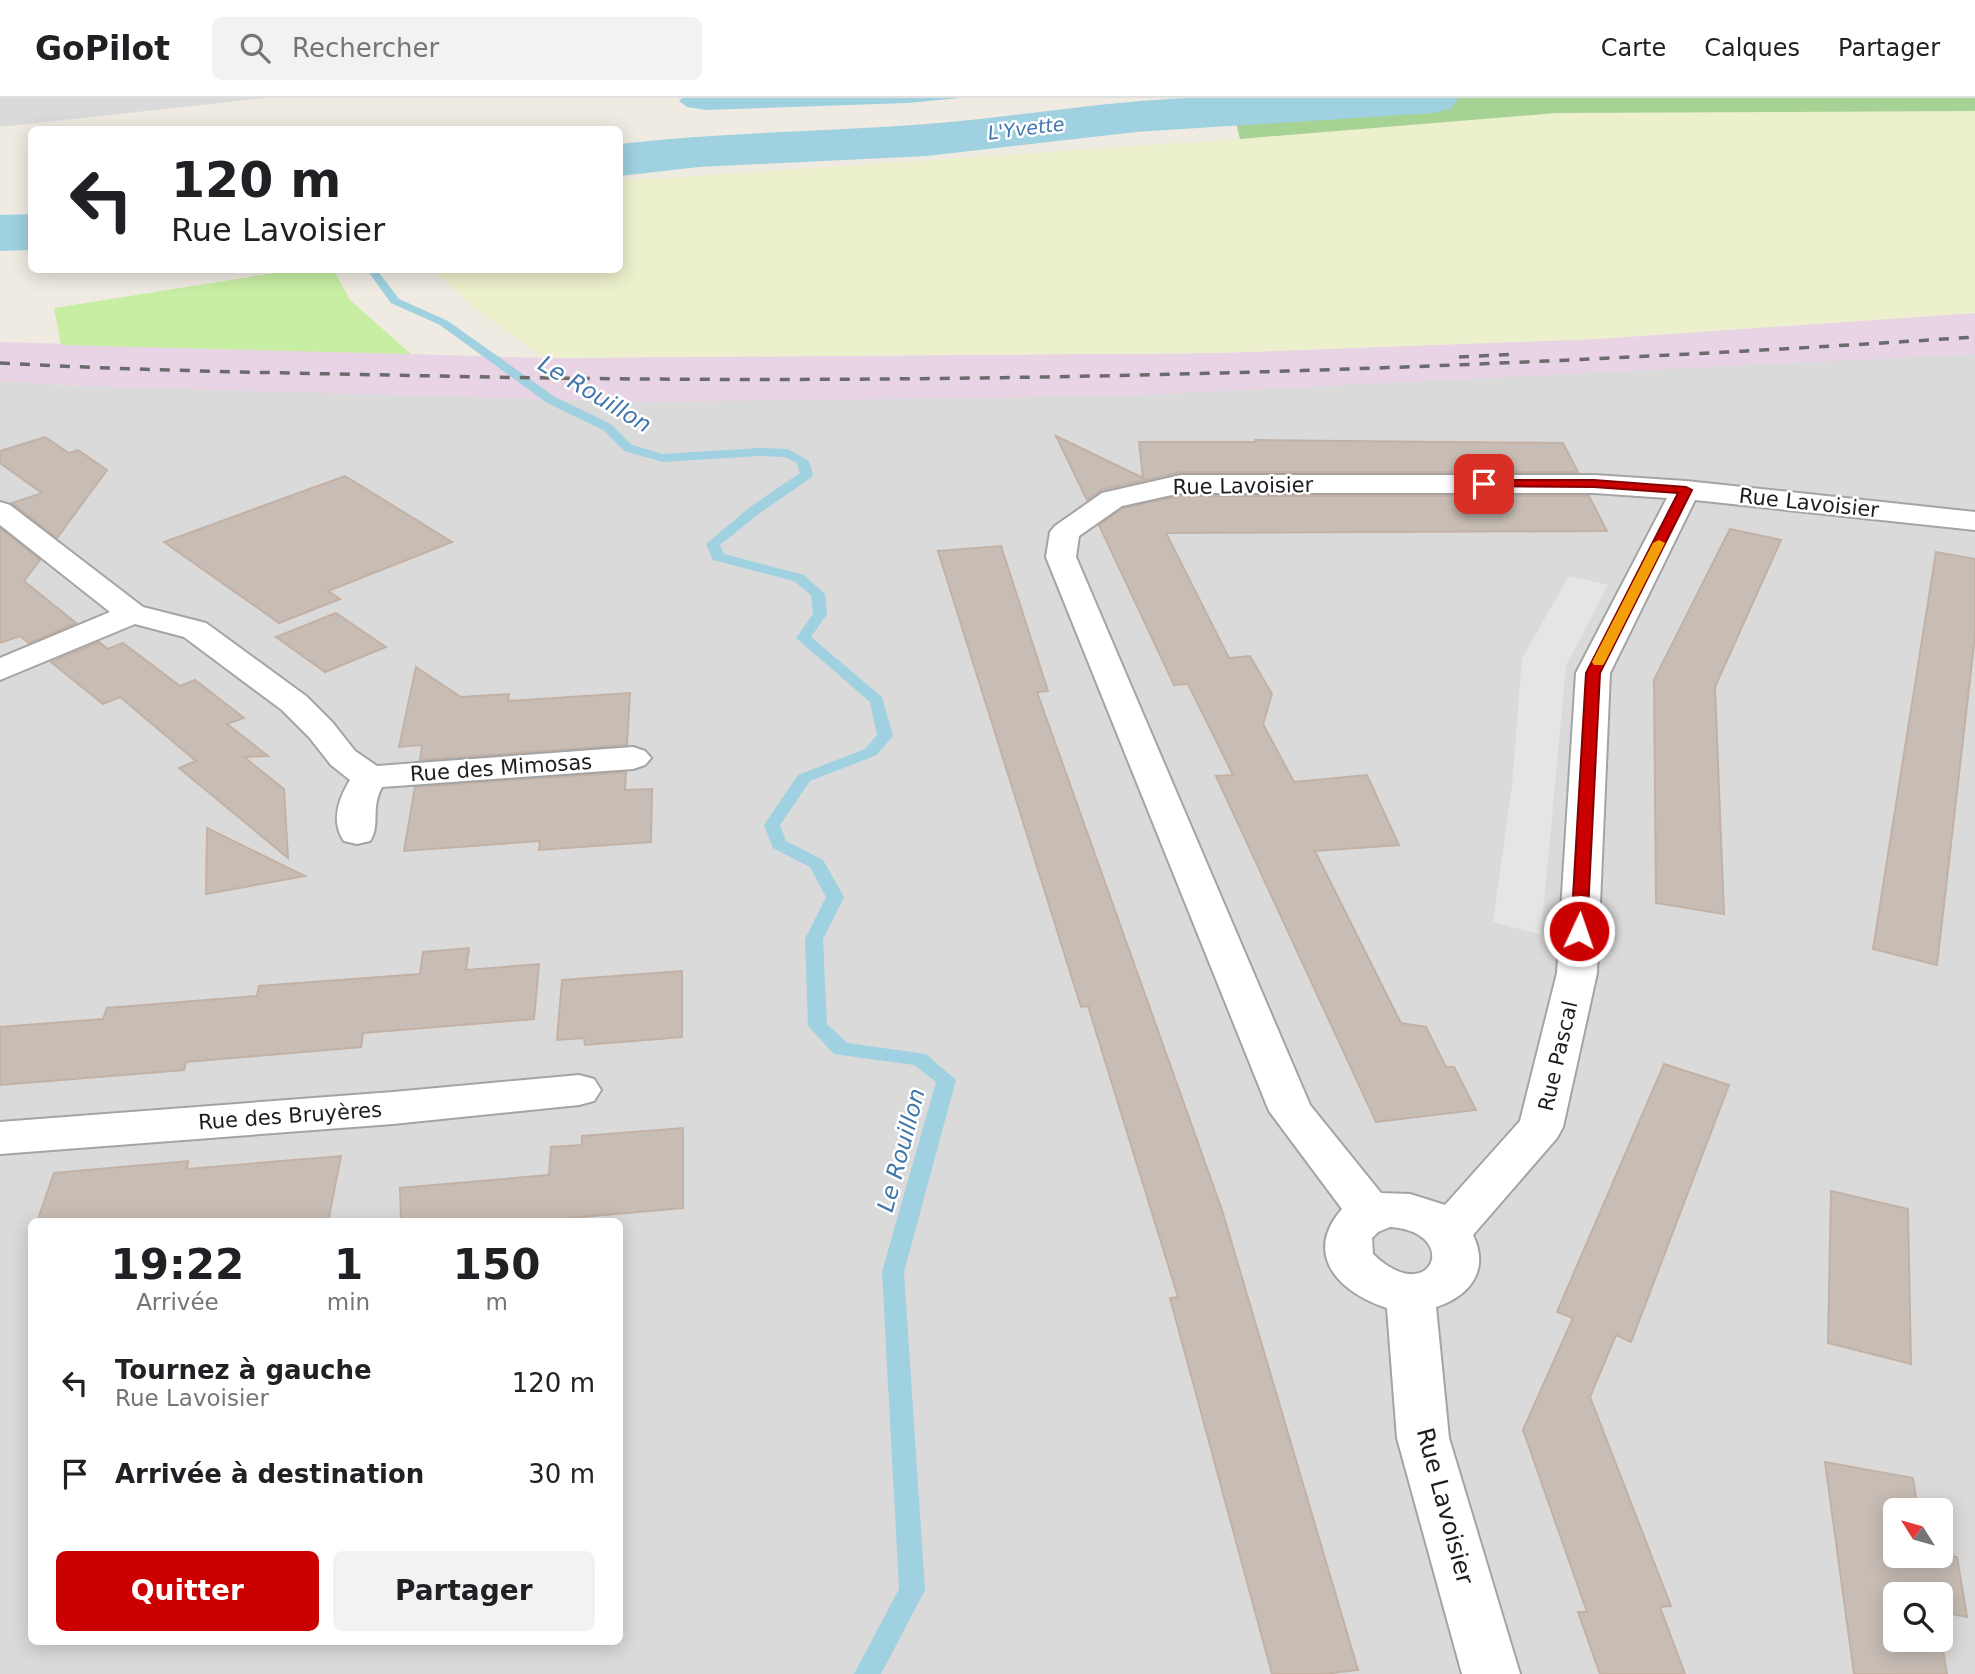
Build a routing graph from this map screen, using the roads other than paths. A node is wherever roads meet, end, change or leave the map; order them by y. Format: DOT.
graph roads {
  1 [pos="1686,490"];
  2 [pos="0,511"];
  3 [pos="1975,522"];
  4 [pos="132,614"];
  5 [pos="0,670"];
  6 [pos="633,758"];
  7 [pos="369,777"];
  8 [pos="357,833"];
  9 [pos="579,1090"];
  10 [pos="0,1138"];
  11 [pos="1371,1213"];
  12 [pos="1448,1232"];
  13 [pos="1410,1293"];
  14 [pos="1491,1674"];
  1 -- 3 [label="street, Rue Lavoisier"];
  1 -- 11 [label="street, Rue Lavoisier"];
  1 -- 12 [label="street, Rue Pascal"];
  2 -- 4 [label="street"];
  4 -- 5 [label="street"];
  4 -- 7 [label="street"];
  6 -- 7 [label="street, Rue des Mimosas"];
  7 -- 8 [label="street"];
  9 -- 10 [label="street, Rue des Bruyères"];
  11 -- 12 [label="street"];
  11 -- 13 [label="street"];
  12 -- 13 [label="street"];
  13 -- 14 [label="street, Rue Lavoisier"];
}
